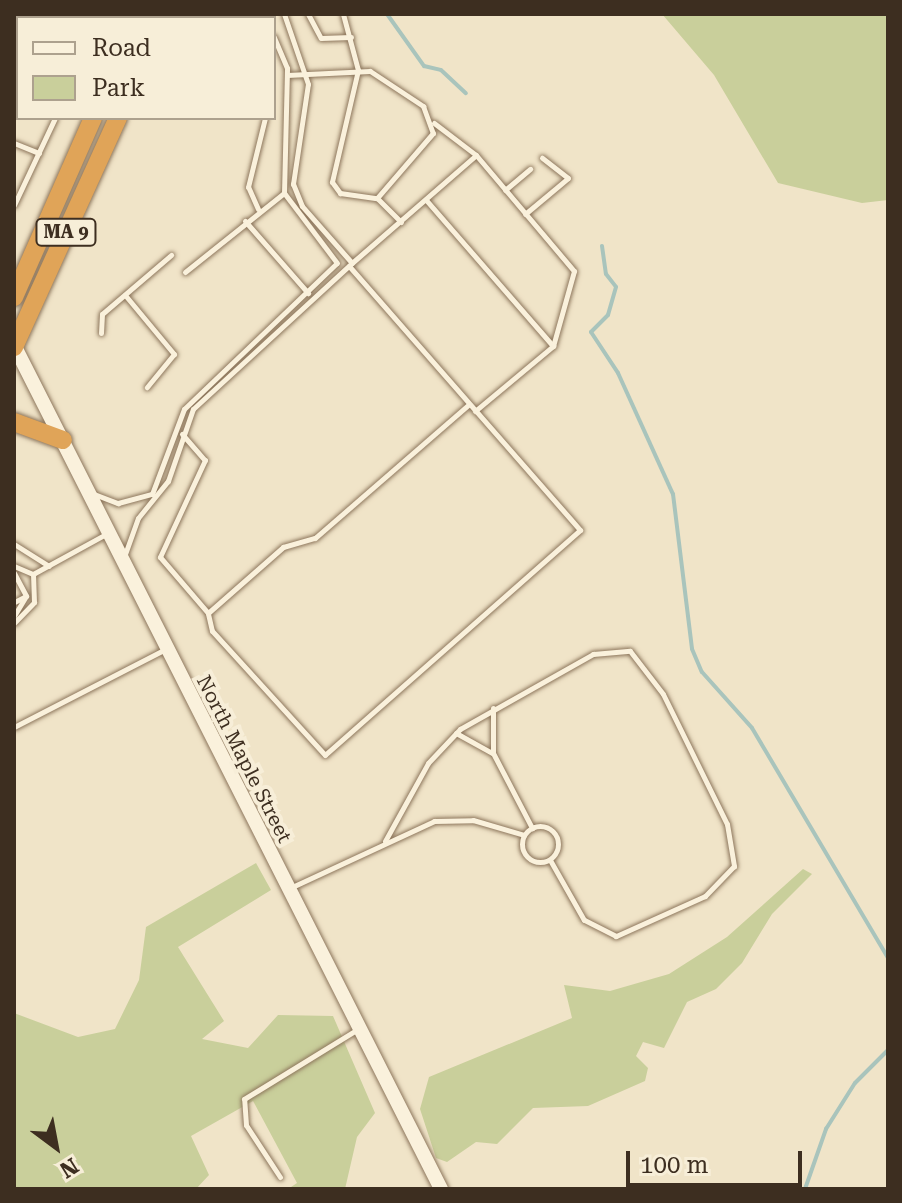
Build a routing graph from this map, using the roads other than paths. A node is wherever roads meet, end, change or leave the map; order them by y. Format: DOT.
graph roads {
  1 [pos="284,14"];
  2 [pos="308,14"];
  3 [pos="343,14"];
  4 [pos="351,37"];
  5 [pos="276,43"];
  6 [pos="358,70"];
  7 [pos="306,73"];
  8 [pos="287,75"];
  9 [pos="54,120"];
  10 [pos="92,120"];
  11 [pos="117,120"];
  12 [pos="265,120"];
  13 [pos="433,123"];
  14 [pos="14,143"];
  15 [pos="39,153"];
  16 [pos="476,155"];
  17 [pos="542,158"];
  18 [pos="530,169"];
  19 [pos="505,190"];
  20 [pos="284,193"];
  21 [pos="377,198"];
  22 [pos="426,200"];
  23 [pos="14,205"];
  24 [pos="258,209"];
  25 [pos="525,214"];
  26 [pos="245,221"];
  27 [pos="401,222"];
  28 [pos="40,236"];
  29 [pos="171,255"];
  30 [pos="14,256"];
  31 [pos="350,265"];
  32 [pos="185,272"];
  33 [pos="308,293"];
  34 [pos="125,295"];
  35 [pos="14,297"];
  36 [pos="101,333"];
  37 [pos="14,346"];
  38 [pos="553,346"];
  39 [pos="147,387"];
  40 [pos="469,404"];
  41 [pos="475,411"];
  42 [pos="14,422"];
  43 [pos="181,433"];
  44 [pos="63,440"];
  45 [pos="89,492"];
  46 [pos="109,532"];
  47 [pos="14,544"];
  48 [pos="123,559"];
  49 [pos="14,566"];
  50 [pos="49,566"];
  51 [pos="14,573"];
  52 [pos="33,574"];
  53 [pos="26,596"];
  54 [pos="14,602"];
  55 [pos="208,613"];
  56 [pos="14,616"];
  57 [pos="14,623"];
  58 [pos="167,649"];
  59 [pos="494,707"];
  60 [pos="14,727"];
  61 [pos="455,733"];
  62 [pos="493,753"];
  63 [pos="532,828"];
  64 [pos="524,835"];
  65 [pos="385,841"];
  66 [pos="550,860"];
  67 [pos="288,889"];
  68 [pos="359,1028"];
  69 [pos="280,1177"];
  70 [pos="441,1189"];
  1 -- 7 [label="lane"];
  2 -- 4 [label="lane"];
  3 -- 4 [label="lane"];
  4 -- 6 [label="lane"];
  5 -- 8 [label="lane"];
  6 -- 7 [label="lane"];
  6 -- 13 [label="lane"];
  6 -- 21 [label="lane"];
  7 -- 8 [label="lane"];
  7 -- 31 [label="lane"];
  8 -- 20 [label="lane"];
  9 -- 15 [label="lane"];
  10 -- 28 [label="highway, MA 9"];
  11 -- 37 [label="highway, MA 9"];
  12 -- 24 [label="lane"];
  13 -- 16 [label="lane"];
  13 -- 21 [label="lane"];
  14 -- 15 [label="lane"];
  15 -- 23 [label="lane"];
  16 -- 19 [label="lane"];
  16 -- 22 [label="lane"];
  17 -- 25 [label="lane"];
  18 -- 19 [label="lane"];
  19 -- 25 [label="lane"];
  20 -- 24 [label="lane"];
  20 -- 33 [label="lane"];
  21 -- 27 [label="lane"];
  22 -- 27 [label="lane"];
  22 -- 38 [label="lane"];
  24 -- 26 [label="lane"];
  25 -- 38 [label="lane"];
  26 -- 32 [label="lane"];
  26 -- 33 [label="lane"];
  27 -- 31 [label="lane"];
  28 -- 30 [label="highway"];
  28 -- 35 [label="highway, MA 9"];
  29 -- 34 [label="lane"];
  31 -- 40 [label="lane"];
  31 -- 43 [label="lane"];
  33 -- 45 [label="lane"];
  34 -- 36 [label="lane"];
  34 -- 39 [label="lane"];
  37 -- 44 [label="main road, North Maple Street"];
  38 -- 41 [label="lane"];
  40 -- 41 [label="lane"];
  40 -- 55 [label="lane"];
  41 -- 55 [label="lane"];
  42 -- 44 [label="highway"];
  43 -- 48 [label="lane"];
  43 -- 55 [label="lane"];
  44 -- 45 [label="main road, North Maple Street"];
  45 -- 46 [label="main road, North Maple Street"];
  46 -- 48 [label="main road, North Maple Street"];
  46 -- 50 [label="lane"];
  47 -- 50 [label="lane"];
  48 -- 58 [label="main road, North Maple Street"];
  49 -- 52 [label="lane"];
  50 -- 52 [label="lane"];
  51 -- 53 [label="lane"];
  52 -- 57 [label="lane"];
  53 -- 54 [label="lane"];
  53 -- 56 [label="lane"];
  58 -- 60 [label="lane"];
  58 -- 67 [label="main road, North Maple Street"];
  59 -- 61 [label="lane"];
  59 -- 62 [label="lane"];
  59 -- 66 [label="lane"];
  61 -- 62 [label="lane"];
  61 -- 65 [label="lane"];
  62 -- 63 [label="lane"];
  63 -- 64 [label="lane"];
  63 -- 66 [label="lane"];
  64 -- 65 [label="lane"];
  64 -- 66 [label="lane"];
  65 -- 67 [label="lane"];
  67 -- 68 [label="main road, North Maple Street"];
  68 -- 69 [label="lane"];
  68 -- 70 [label="main road, North Maple Street"];
}
